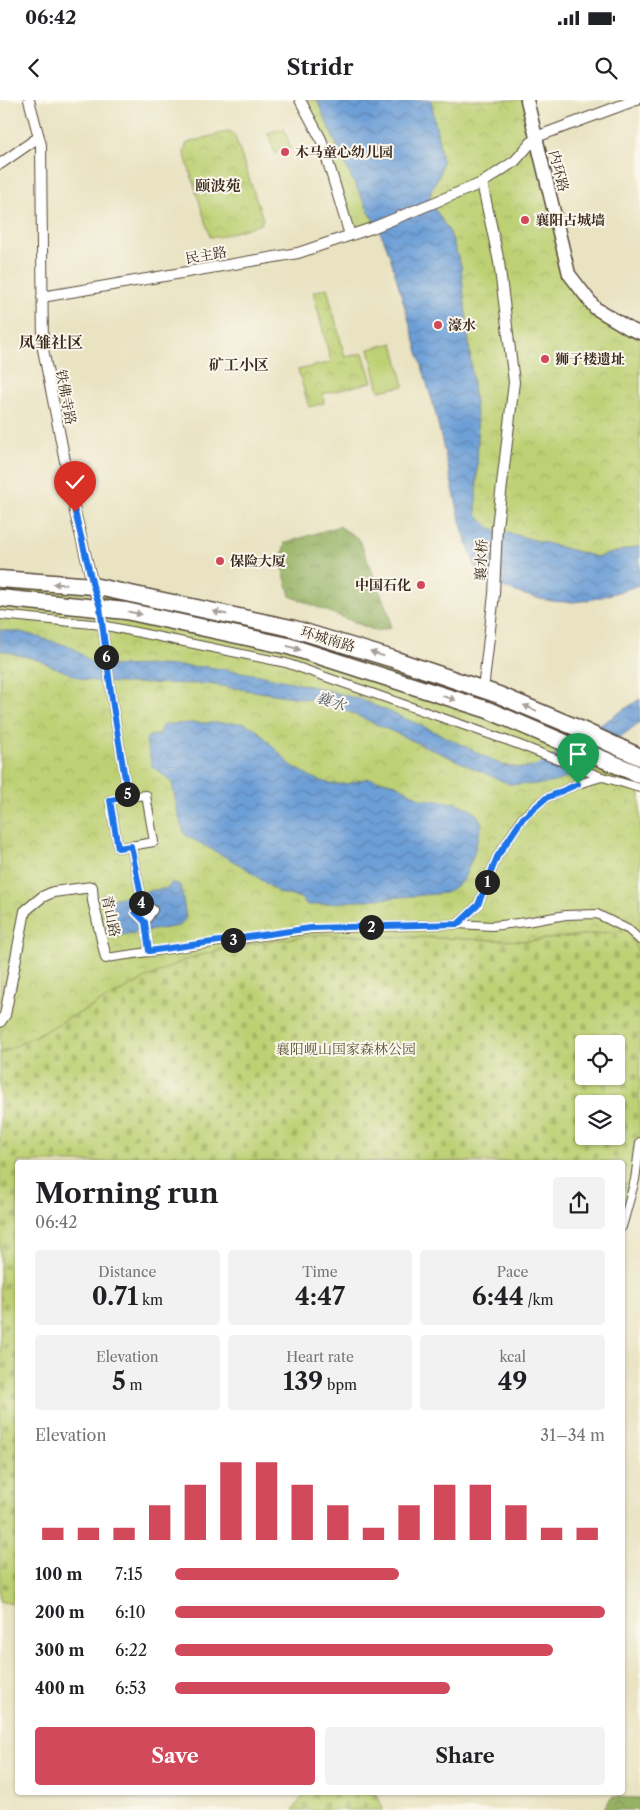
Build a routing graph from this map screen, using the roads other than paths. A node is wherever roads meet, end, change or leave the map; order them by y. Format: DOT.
graph roads {
  1 [pos="29,100"];
  2 [pos="300,100"];
  3 [pos="527,100"];
  4 [pos="636,100"];
  5 [pos="617,104"];
  6 [pos="39,137"];
  7 [pos="536,137"];
  8 [pos="0,164"];
  9 [pos="482,183"];
  10 [pos="350,235"];
  11 [pos="42,297"];
  12 [pos="640,333"];
  13 [pos="0,579"];
  14 [pos="93,586"];
  15 [pos="0,598"];
  16 [pos="100,607"];
  17 [pos="0,615"];
  18 [pos="102,625"];
  19 [pos="483,690"];
  20 [pos="639,756"];
  21 [pos="635,773"];
  22 [pos="603,777"];
  23 [pos="640,788"];
  24 [pos="128,797"];
  25 [pos="131,846"];
  26 [pos="141,897"];
  27 [pos="145,922"];
  28 [pos="458,924"];
  29 [pos="640,940"];
  30 [pos="149,951"];
  31 [pos="106,958"];
  32 [pos="0,1022"];
  33 [pos="640,1142"];
  34 [pos="625,1216"];
  1 -- 6 [label="street, 铁佛寺路"];
  2 -- 10 [label="street"];
  3 -- 7 [label="street, 内环路"];
  4 -- 5 [label="street"];
  5 -- 7 [label="street"];
  6 -- 8 [label="street"];
  6 -- 11 [label="street, 铁佛寺路"];
  7 -- 9 [label="street"];
  7 -- 12 [label="street, 内环路"];
  9 -- 10 [label="street, 民主路"];
  9 -- 19 [label="street, 襄水桥"];
  10 -- 11 [label="street, 民主路"];
  11 -- 14 [label="street, 铁佛寺路"];
  14 -- 13 [label="highway, 环城南路, one-way"];
  14 -- 16 [label="street, 铁佛寺路"];
  19 -- 14 [label="highway, 环城南路, one-way"];
  15 -- 16 [label="highway, 环城南路"];
  16 -- 18 [label="street"];
  16 -- 21 [label="highway, 环城南路, one-way"];
  17 -- 18 [label="street"];
  18 -- 22 [label="street"];
  18 -- 24 [label="street"];
  20 -- 19 [label="highway, 环城南路, one-way"];
  22 -- 23 [label="street"];
  22 -- 28 [label="street"];
  24 -- 25 [label="street"];
  24 -- 25 [label="street"];
  25 -- 26 [label="street"];
  26 -- 27 [label="street"];
  26 -- 27 [label="street"];
  27 -- 30 [label="street"];
  28 -- 29 [label="street"];
  28 -- 30 [label="street"];
  30 -- 31 [label="street"];
  31 -- 32 [label="street, 青山路"];
  33 -- 34 [label="street"];
}
